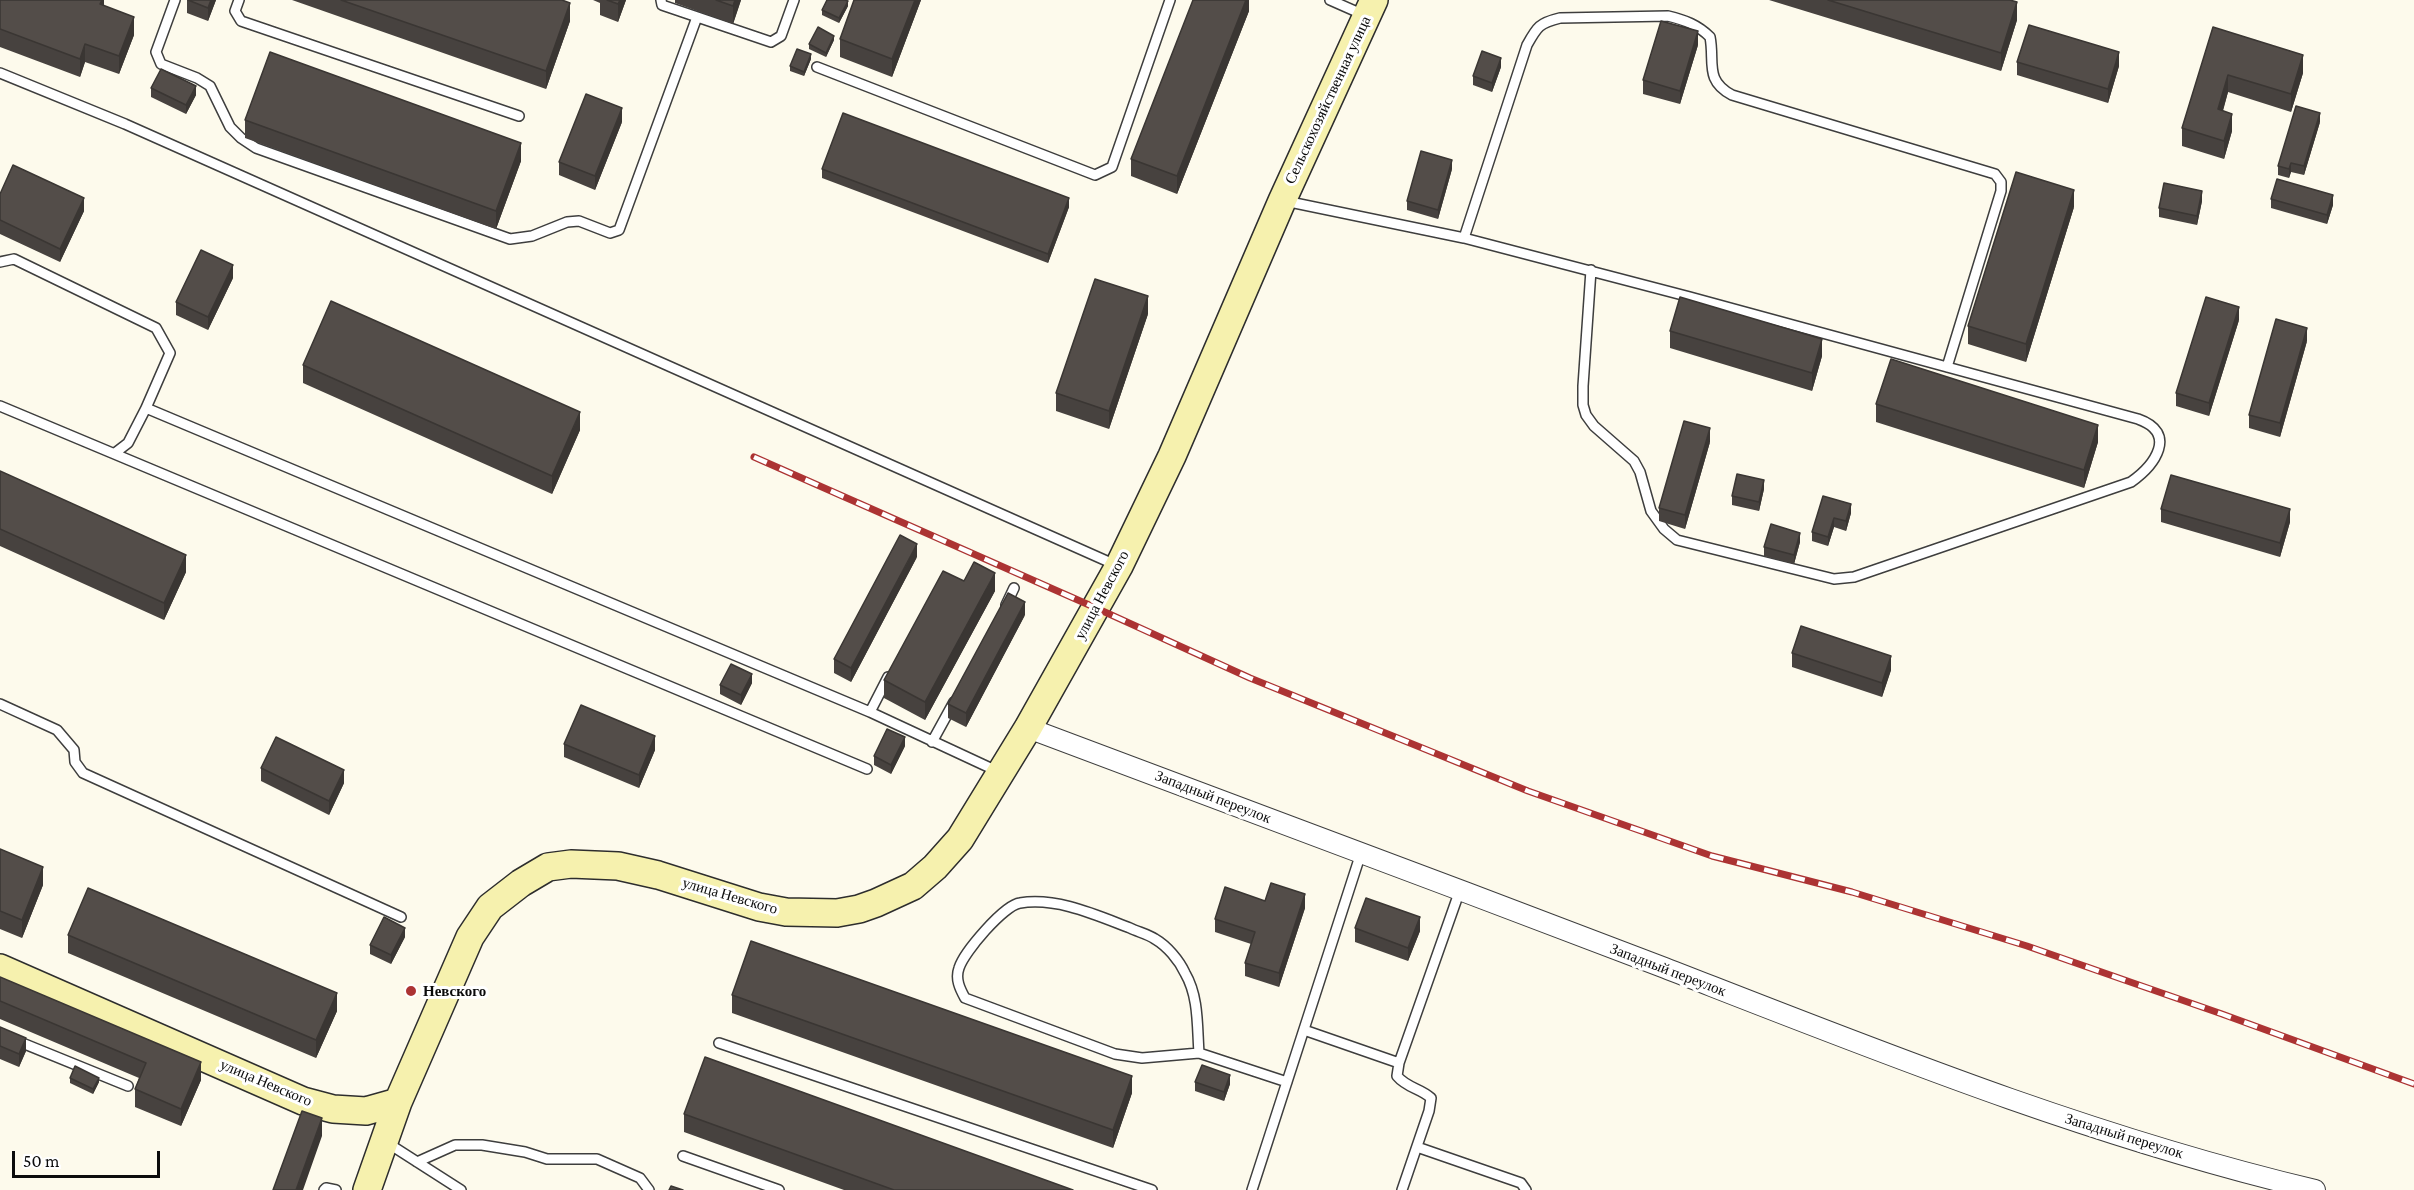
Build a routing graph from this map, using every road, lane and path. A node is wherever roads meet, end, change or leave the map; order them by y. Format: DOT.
graph roads {
  1 [pos="176,0"];
  2 [pos="239,0"];
  3 [pos="661,0"];
  4 [pos="795,0"];
  5 [pos="1170,0"];
  6 [pos="1330,0"];
  7 [pos="1370,8"];
  8 [pos="697,17"];
  9 [pos="817,67"];
  10 [pos="0,73"];
  11 [pos="519,116"];
  12 [pos="1282,201"];
  13 [pos="1464,238"];
  14 [pos="0,262"];
  15 [pos="1591,270"];
  16 [pos="1947,367"];
  17 [pos="0,406"];
  18 [pos="146,408"];
  19 [pos="115,453"];
  20 [pos="1119,566"];
  21 [pos="1014,588"];
  22 [pos="1003,609"];
  23 [pos="892,670"];
  24 [pos="959,691"];
  25 [pos="0,704"];
  26 [pos="870,712"];
  27 [pos="1028,728"];
  28 [pos="932,742"];
  29 [pos="867,770"];
  30 [pos="1001,773"];
  31 [pos="1361,853"];
  32 [pos="1460,890"];
  33 [pos="401,917"];
  34 [pos="0,968"];
  35 [pos="1304,1030"];
  36 [pos="0,1034"];
  37 [pos="719,1043"];
  38 [pos="1199,1053"];
  39 [pos="1399,1063"];
  40 [pos="1287,1082"];
  41 [pos="128,1086"];
  42 [pos="398,1102"];
  43 [pos="384,1141"];
  44 [pos="1417,1147"];
  45 [pos="683,1156"];
  46 [pos="417,1162"];
  47 [pos="324,1190"];
  48 [pos="336,1190"];
  49 [pos="367,1190"];
  50 [pos="461,1190"];
  51 [pos="649,1190"];
  52 [pos="779,1190"];
  53 [pos="1152,1190"];
  54 [pos="1252,1190"];
  55 [pos="1402,1190"];
  56 [pos="1526,1190"];
  57 [pos="2315,1190"];
  1 -- 8 [label="lane"];
  2 -- 11 [label="lane"];
  3 -- 8 [label="lane"];
  4 -- 8 [label="lane"];
  5 -- 9 [label="lane"];
  6 -- 7 [label="lane"];
  7 -- 12 [label="main road, Сельскохозяйственная улица"];
  10 -- 20 [label="lane"];
  12 -- 13 [label="lane"];
  12 -- 20 [label="main road, улица Невского"];
  13 -- 15 [label="lane"];
  13 -- 16 [label="lane"];
  14 -- 18 [label="lane"];
  15 -- 16 [label="lane"];
  15 -- 16 [label="lane"];
  17 -- 19 [label="lane"];
  18 -- 19 [label="lane"];
  18 -- 26 [label="lane"];
  19 -- 29 [label="lane"];
  20 -- 27 [label="main road, улица Невского"];
  21 -- 22 [label="lane"];
  23 -- 26 [label="lane"];
  24 -- 28 [label="lane"];
  25 -- 33 [label="lane"];
  26 -- 28 [label="lane"];
  27 -- 30 [label="main road, улица Невского"];
  27 -- 31 [label="street, Западный переулок"];
  28 -- 30 [label="lane"];
  30 -- 42 [label="main road, улица Невского"];
  31 -- 32 [label="street, Западный переулок"];
  31 -- 35 [label="lane"];
  32 -- 39 [label="lane"];
  32 -- 57 [label="street, Западный переулок"];
  34 -- 42 [label="main road, улица Невского"];
  35 -- 39 [label="lane"];
  35 -- 40 [label="lane"];
  36 -- 41 [label="lane"];
  37 -- 53 [label="lane"];
  38 -- 38 [label="lane"];
  38 -- 40 [label="lane"];
  39 -- 44 [label="lane"];
  40 -- 54 [label="lane"];
  42 -- 43 [label="main road"];
  43 -- 46 [label="lane"];
  43 -- 49 [label="main road"];
  44 -- 55 [label="lane"];
  44 -- 56 [label="lane"];
  45 -- 52 [label="lane"];
  46 -- 50 [label="lane"];
  46 -- 51 [label="lane"];
  47 -- 48 [label="lane"];
}
